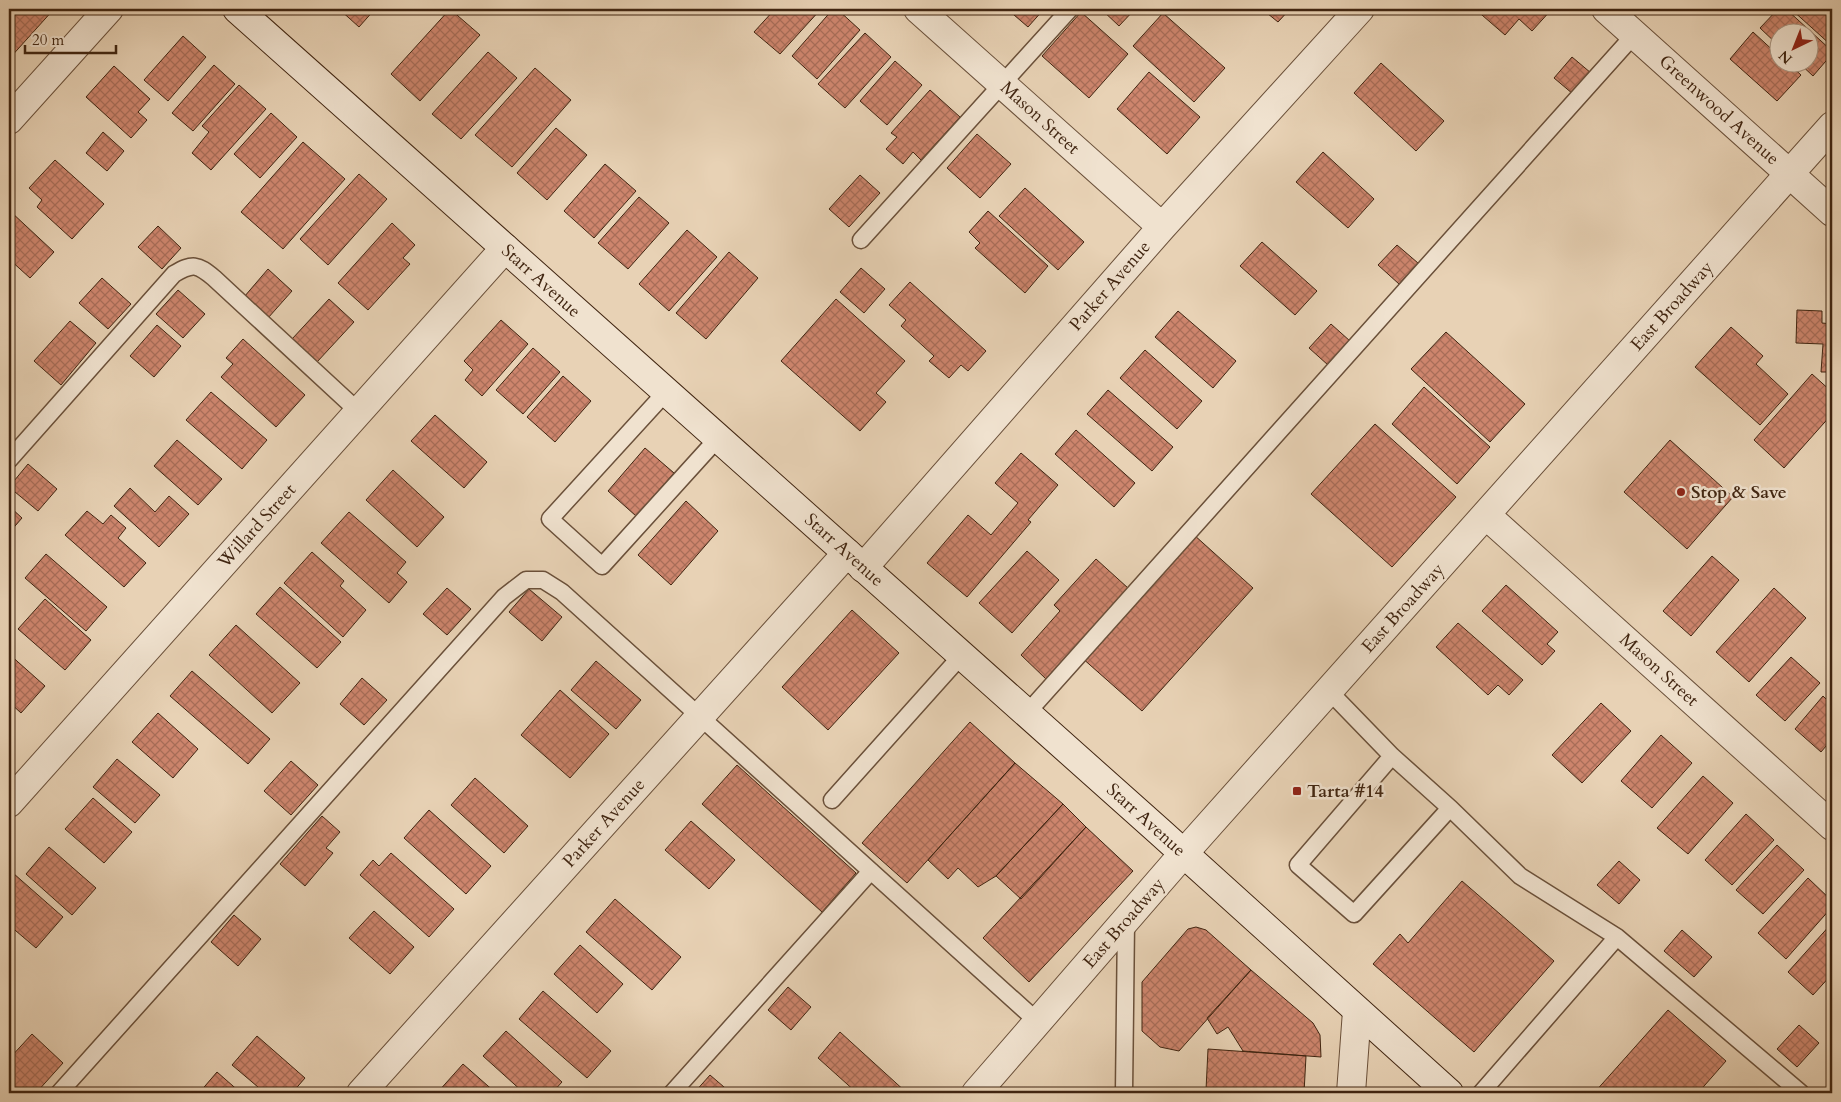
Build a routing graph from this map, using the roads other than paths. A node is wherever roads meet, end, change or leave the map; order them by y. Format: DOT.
graph roads {
  1 [pos="109,9"];
  2 [pos="237,9"];
  3 [pos="918,9"];
  4 [pos="1070,9"];
  5 [pos="1360,9"];
  6 [pos="1606,9"];
  7 [pos="1634,35"];
  8 [pos="1002,84"];
  9 [pos="12,109"];
  10 [pos="1832,126"];
  11 [pos="1790,174"];
  12 [pos="1832,212"];
  13 [pos="1162,227"];
  14 [pos="861,240"];
  15 [pos="505,248"];
  16 [pos="666,392"];
  17 [pos="359,412"];
  18 [pos="718,438"];
  19 [pos="9,460"];
  20 [pos="1486,515"];
  21 [pos="855,560"];
  22 [pos="962,656"];
  23 [pos="1329,690"];
  24 [pos="1027,713"];
  25 [pos="700,716"];
  26 [pos="1392,756"];
  27 [pos="832,800"];
  28 [pos="9,803"];
  29 [pos="1450,808"];
  30 [pos="1832,826"];
  31 [pos="1184,854"];
  32 [pos="871,871"];
  33 [pos="1126,920"];
  34 [pos="1617,937"];
  35 [pos="1357,1011"];
  36 [pos="1038,1022"];
  37 [pos="59,1093"];
  38 [pos="361,1093"];
  39 [pos="672,1093"];
  40 [pos="976,1093"];
  41 [pos="1124,1093"];
  42 [pos="1351,1093"];
  43 [pos="1449,1093"];
  44 [pos="1481,1093"];
  45 [pos="1802,1093"];
  1 -- 9 [label="street"];
  2 -- 15 [label="street, Starr Avenue"];
  3 -- 8 [label="street, Mason Street"];
  4 -- 8 [label="lane"];
  5 -- 13 [label="street, Parker Avenue"];
  6 -- 7 [label="street, Greenwood Avenue"];
  7 -- 11 [label="street, Greenwood Avenue"];
  7 -- 24 [label="lane"];
  8 -- 13 [label="street, Mason Street"];
  8 -- 14 [label="lane"];
  10 -- 11 [label="street, East Broadway"];
  11 -- 12 [label="street, Greenwood Avenue"];
  11 -- 20 [label="street, East Broadway"];
  13 -- 21 [label="street, Parker Avenue"];
  15 -- 16 [label="street, Starr Avenue"];
  15 -- 17 [label="street, Willard Street"];
  16 -- 18 [label="street, Starr Avenue"];
  16 -- 18 [label="lane"];
  17 -- 19 [label="lane"];
  17 -- 28 [label="street, Willard Street"];
  18 -- 21 [label="street, Starr Avenue"];
  20 -- 23 [label="street, East Broadway"];
  20 -- 30 [label="street, Mason Street"];
  21 -- 22 [label="street, Starr Avenue"];
  21 -- 25 [label="street, Parker Avenue"];
  22 -- 24 [label="street, Starr Avenue"];
  22 -- 27 [label="lane"];
  23 -- 26 [label="lane"];
  23 -- 31 [label="street, East Broadway"];
  24 -- 31 [label="street, Starr Avenue"];
  25 -- 32 [label="lane"];
  25 -- 37 [label="lane"];
  25 -- 38 [label="street, Parker Avenue"];
  26 -- 29 [label="lane"];
  26 -- 29 [label="lane"];
  29 -- 34 [label="lane"];
  31 -- 33 [label="street, East Broadway"];
  31 -- 35 [label="street, Starr Avenue"];
  32 -- 36 [label="lane"];
  32 -- 39 [label="lane"];
  33 -- 36 [label="street, East Broadway"];
  33 -- 41 [label="lane"];
  34 -- 44 [label="lane"];
  34 -- 45 [label="lane"];
  35 -- 42 [label="street"];
  35 -- 43 [label="street, Starr Avenue"];
  36 -- 40 [label="street, East Broadway"];
}
